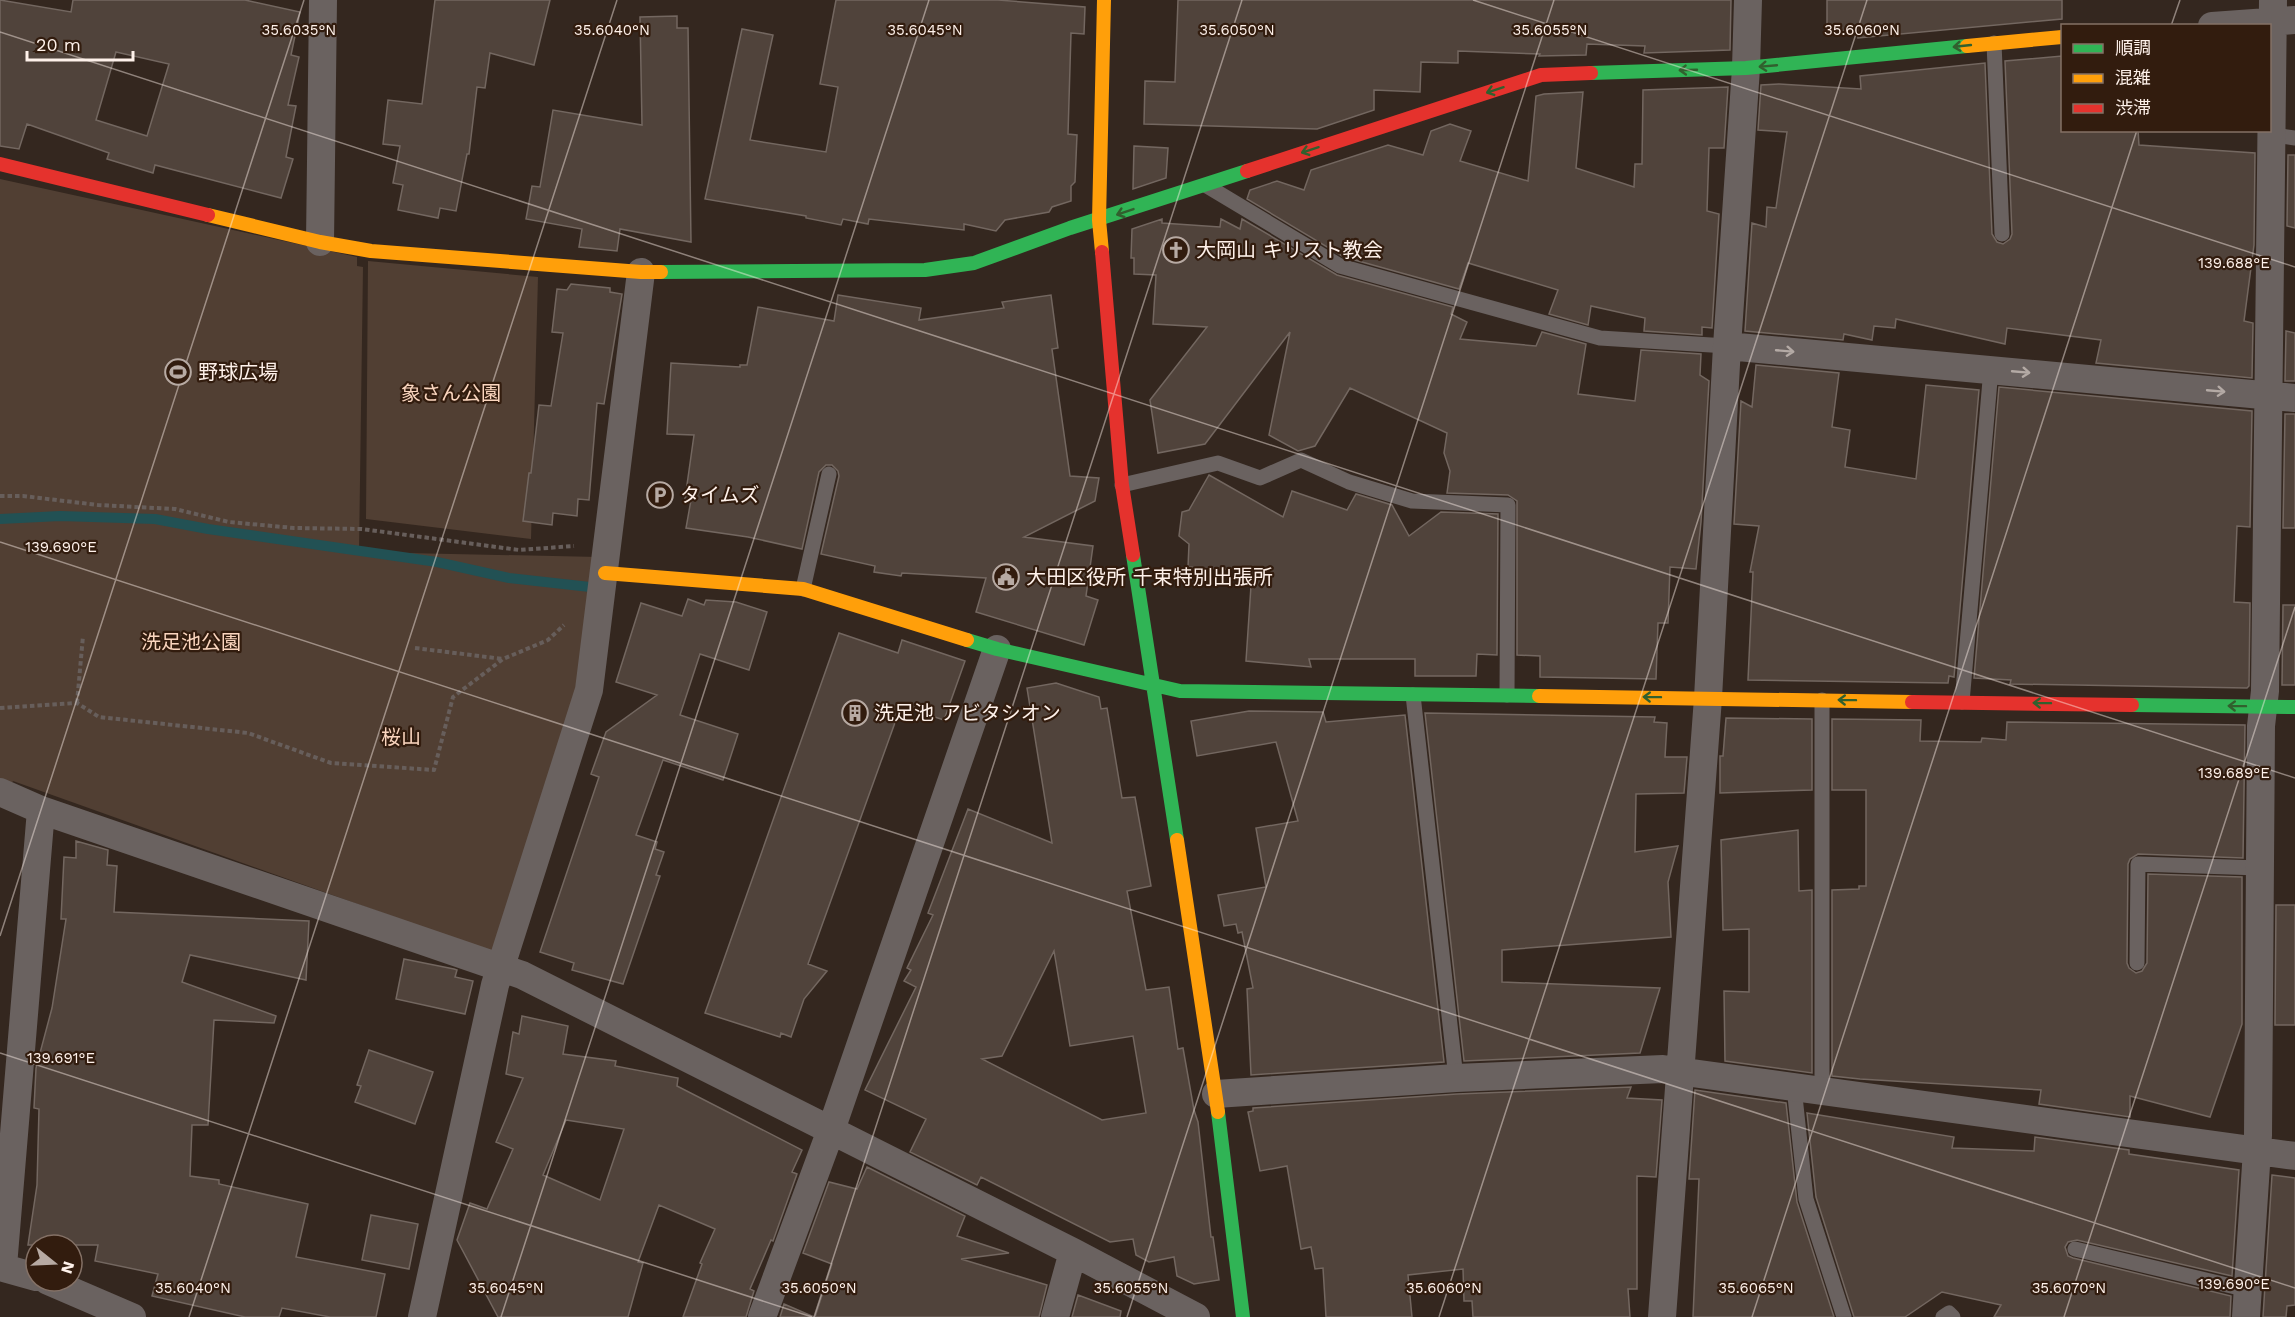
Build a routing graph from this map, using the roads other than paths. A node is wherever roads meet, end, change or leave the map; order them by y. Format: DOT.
graph roads {
  1 [pos="323,0"];
  2 [pos="1748,0"];
  3 [pos="1100,1"];
  4 [pos="2280,14"];
  5 [pos="2223,24"];
  6 [pos="2061,37"];
  7 [pos="1994,43"];
  8 [pos="1746,68"];
  9 [pos="2284,136"];
  10 [pos="0,164"];
  11 [pos="1204,184"];
  12 [pos="1099,220"];
  13 [pos="2002,234"];
  14 [pos="320,242"];
  15 [pos="641,272"];
  16 [pos="1727,346"];
  17 [pos="1991,369"];
  18 [pos="2282,396"];
  19 [pos="829,474"];
  20 [pos="1122,485"];
  21 [pos="604,581"];
  22 [pos="803,589"];
  23 [pos="997,649"];
  24 [pos="1152,685"];
  25 [pos="1413,694"];
  26 [pos="1507,695"];
  27 [pos="1708,698"];
  28 [pos="1822,700"];
  29 [pos="1962,702"];
  30 [pos="2264,706"];
  31 [pos="2295,707"];
  32 [pos="0,792"];
  33 [pos="41,810"];
  34 [pos="2260,868"];
  35 [pos="2137,963"];
  36 [pos="501,968"];
  37 [pos="1680,1071"];
  38 [pos="1456,1078"];
  39 [pos="1794,1087"];
  40 [pos="1822,1091"];
  41 [pos="1216,1094"];
  42 [pos="831,1130"];
  43 [pos="2256,1151"];
  44 [pos="2295,1156"];
  45 [pos="2075,1249"];
  46 [pos="1073,1252"];
  47 [pos="2,1267"];
  48 [pos="24,1273"];
  49 [pos="76,1293"];
  50 [pos="2247,1304"];
  51 [pos="132,1317"];
  52 [pos="422,1317"];
  53 [pos="762,1317"];
  54 [pos="1055,1317"];
  55 [pos="1196,1317"];
  56 [pos="1243,1317"];
  57 [pos="1662,1317"];
  58 [pos="1844,1317"];
  59 [pos="1942,1317"];
  60 [pos="1953,1317"];
  1 -- 14 [label="street"];
  2 -- 8 [label="street"];
  3 -- 12 [label="street"];
  4 -- 5 [label="street"];
  4 -- 9 [label="street"];
  6 -- 7 [label="street"];
  7 -- 8 [label="street, one-way"];
  7 -- 13 [label="lane"];
  8 -- 11 [label="street, one-way"];
  8 -- 16 [label="street"];
  9 -- 18 [label="street"];
  10 -- 14 [label="street"];
  11 -- 12 [label="street, one-way"];
  11 -- 16 [label="lane"];
  12 -- 15 [label="street"];
  12 -- 20 [label="street"];
  14 -- 15 [label="street"];
  15 -- 21 [label="street"];
  16 -- 17 [label="street, one-way"];
  16 -- 27 [label="street"];
  17 -- 18 [label="street, one-way"];
  17 -- 29 [label="lane"];
  18 -- 30 [label="street"];
  19 -- 22 [label="lane"];
  20 -- 24 [label="street"];
  20 -- 26 [label="lane"];
  21 -- 22 [label="street"];
  21 -- 36 [label="street"];
  22 -- 23 [label="street"];
  23 -- 24 [label="street"];
  23 -- 42 [label="street"];
  24 -- 25 [label="street"];
  24 -- 41 [label="street"];
  25 -- 26 [label="street"];
  25 -- 38 [label="lane"];
  27 -- 26 [label="street, one-way"];
  27 -- 28 [label="street"];
  27 -- 37 [label="street"];
  29 -- 28 [label="street, one-way"];
  28 -- 40 [label="lane"];
  30 -- 29 [label="street, one-way"];
  30 -- 31 [label="street"];
  30 -- 34 [label="street"];
  32 -- 33 [label="street"];
  33 -- 36 [label="street"];
  33 -- 47 [label="street"];
  34 -- 35 [label="lane"];
  34 -- 43 [label="street"];
  36 -- 42 [label="street"];
  36 -- 52 [label="street"];
  37 -- 38 [label="street"];
  37 -- 39 [label="street"];
  37 -- 57 [label="street"];
  38 -- 41 [label="street"];
  39 -- 40 [label="street"];
  39 -- 58 [label="lane"];
  40 -- 43 [label="street"];
  41 -- 56 [label="street"];
  42 -- 46 [label="street"];
  42 -- 53 [label="street"];
  43 -- 44 [label="street"];
  43 -- 50 [label="street"];
  45 -- 50 [label="lane"];
  46 -- 54 [label="street"];
  46 -- 55 [label="street"];
  47 -- 48 [label="street"];
  49 -- 51 [label="street"];
  59 -- 60 [label="lane"];
}
